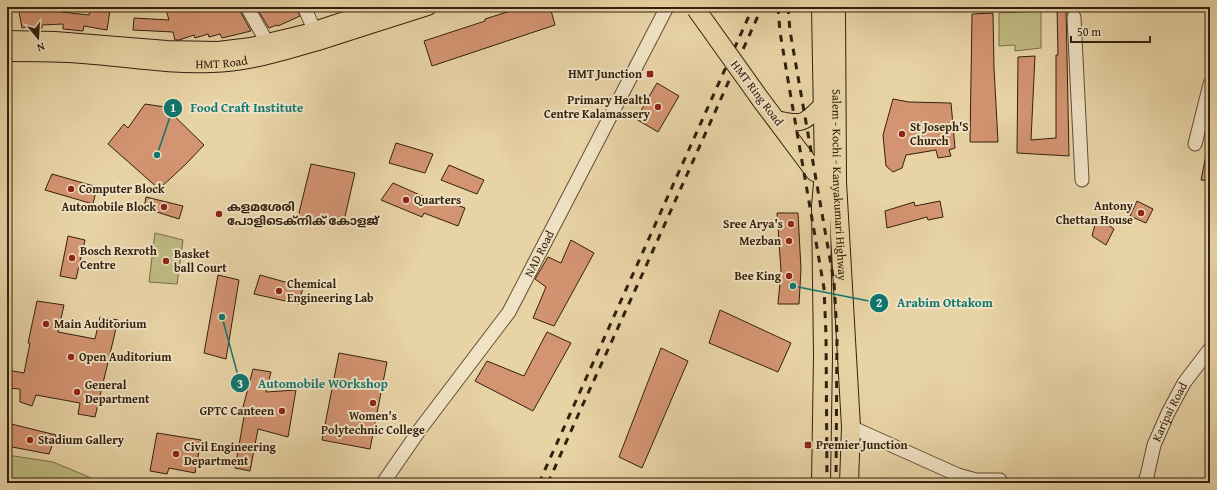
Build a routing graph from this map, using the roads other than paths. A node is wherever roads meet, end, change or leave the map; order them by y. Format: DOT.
graph roads {
  1 [pos="247,7"];
  2 [pos="304,7"];
  3 [pos="384,7"];
  4 [pos="428,7"];
  5 [pos="667,7"];
  6 [pos="821,7"];
  7 [pos="836,7"];
  8 [pos="695,8"];
  9 [pos="1074,17"];
  10 [pos="315,30"];
  11 [pos="7,40"];
  12 [pos="267,42"];
  13 [pos="7,53"];
  14 [pos="1210,84"];
  15 [pos="823,104"];
  16 [pos="776,119"];
  17 [pos="831,143"];
  18 [pos="1195,144"];
  19 [pos="824,172"];
  20 [pos="1082,180"];
  21 [pos="1210,349"];
  22 [pos="851,427"];
  23 [pos="1000,480"];
  24 [pos="383,483"];
  25 [pos="821,483"];
  26 [pos="849,483"];
  27 [pos="1144,483"];
  1 -- 12 [label="street"];
  2 -- 10 [label="street"];
  3 -- 10 [label="main road, HMT Road"];
  4 -- 13 [label="main road, HMT Road"];
  5 -- 24 [label="street, NAD Road"];
  6 -- 15 [label="highway, Salem - Kochi - Kanyakumari Highway"];
  7 -- 17 [label="highway, Salem - Kochi - Kanyakumari Highway"];
  8 -- 16 [label="highway, HMT Ring Road, bridge"];
  9 -- 20 [label="street"];
  10 -- 12 [label="main road, HMT Road"];
  11 -- 12 [label="main road, HMT Road"];
  14 -- 18 [label="street"];
  15 -- 16 [label="main road"];
  15 -- 17 [label="highway, Salem - Kochi - Kanyakumari Highway"];
  16 -- 19 [label="highway, HMT Ring Road"];
  17 -- 19 [label="highway, Salem - Kochi - Kanyakumari Highway"];
  17 -- 22 [label="highway, Salem - Kochi - Kanyakumari Highway"];
  19 -- 25 [label="highway, Salem - Kochi - Kanyakumari Highway"];
  21 -- 27 [label="street, Karipai Road"];
  22 -- 23 [label="street"];
  22 -- 26 [label="highway, Salem - Kochi - Kanyakumari Highway"];
}
